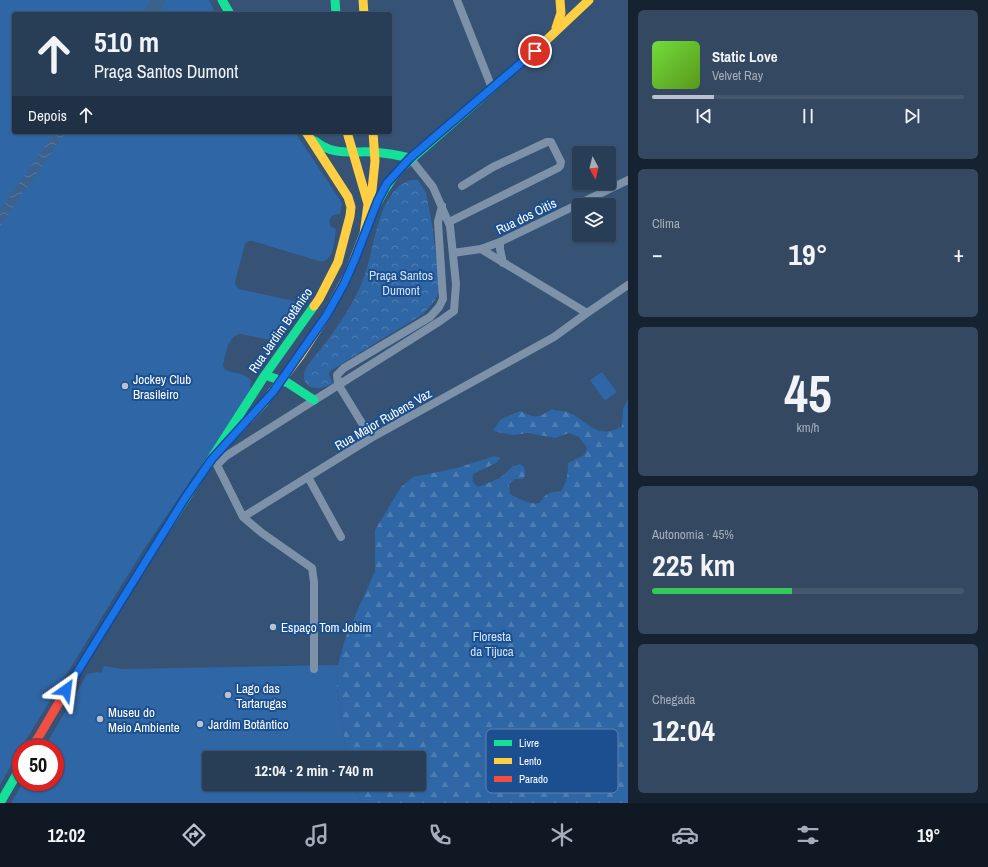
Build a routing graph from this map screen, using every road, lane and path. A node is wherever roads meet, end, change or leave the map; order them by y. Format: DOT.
graph roads {
  1 [pos="222,0"];
  2 [pos="335,0"];
  3 [pos="363,0"];
  4 [pos="457,0"];
  5 [pos="560,0"];
  6 [pos="588,0"];
  7 [pos="229,12"];
  8 [pos="336,12"];
  9 [pos="364,12"];
  10 [pos="552,34"];
  11 [pos="492,88"];
  12 [pos="307,134"];
  13 [pos="308,134"];
  14 [pos="348,134"];
  15 [pos="373,134"];
  16 [pos="352,152"];
  17 [pos="375,152"];
  18 [pos="410,158"];
  19 [pos="628,180"];
  20 [pos="462,186"];
  21 [pos="368,204"];
  22 [pos="442,206"];
  23 [pos="449,222"];
  24 [pos="365,233"];
  25 [pos="500,242"];
  26 [pos="481,249"];
  27 [pos="454,252"];
  28 [pos="503,263"];
  29 [pos="628,285"];
  30 [pos="587,313"];
  31 [pos="265,375"];
  32 [pos="282,380"];
  33 [pos="338,384"];
  34 [pos="314,400"];
  35 [pos="372,438"];
  36 [pos="214,462"];
  37 [pos="308,476"];
  38 [pos="243,517"];
  39 [pos="341,537"];
  40 [pos="314,669"];
  41 [pos="37,739"];
  42 [pos="12,782"];
  43 [pos="0,803"];
  1 -- 7 [label="main road"];
  2 -- 8 [label="main road"];
  3 -- 9 [label="main road"];
  4 -- 11 [label="street"];
  5 -- 10 [label="main road"];
  6 -- 10 [label="main road"];
  10 -- 11 [label="main road"];
  11 -- 18 [label="main road"];
  12 -- 31 [label="main road, Rua Jardim Botânico"];
  13 -- 16 [label="main road"];
  14 -- 16 [label="main road"];
  15 -- 17 [label="main road, Rua Jardim Botânico"];
  16 -- 17 [label="main road"];
  16 -- 21 [label="main road"];
  17 -- 18 [label="main road"];
  17 -- 21 [label="main road, Rua Jardim Botânico"];
  18 -- 22 [label="street"];
  18 -- 24 [label="main road"];
  19 -- 25 [label="street, Rua dos Oitis"];
  20 -- 23 [label="street"];
  21 -- 24 [label="main road, Rua Jardim Botânico"];
  22 -- 23 [label="street"];
  22 -- 33 [label="street"];
  23 -- 27 [label="street"];
  24 -- 32 [label="main road, Rua Jardim Botânico"];
  25 -- 26 [label="street, Rua dos Oitis"];
  25 -- 28 [label="street"];
  26 -- 27 [label="street, Rua dos Oitis"];
  26 -- 28 [label="street"];
  27 -- 33 [label="street"];
  28 -- 30 [label="street"];
  29 -- 30 [label="street, Rua Major Rubens Vaz"];
  30 -- 35 [label="street, Rua Major Rubens Vaz"];
  31 -- 32 [label="main road"];
  31 -- 36 [label="main road, Rua Jardim Botânico"];
  32 -- 34 [label="main road"];
  32 -- 36 [label="main road, Rua Jardim Botânico"];
  33 -- 34 [label="street"];
  33 -- 35 [label="street"];
  34 -- 36 [label="street"];
  35 -- 37 [label="street, Rua Major Rubens Vaz"];
  36 -- 38 [label="street"];
  36 -- 41 [label="main road, Rua Jardim Botânico"];
  37 -- 38 [label="street, Rua Major Rubens Vaz"];
  37 -- 39 [label="street"];
  38 -- 40 [label="street"];
  42 -- 43 [label="main road"];
}
